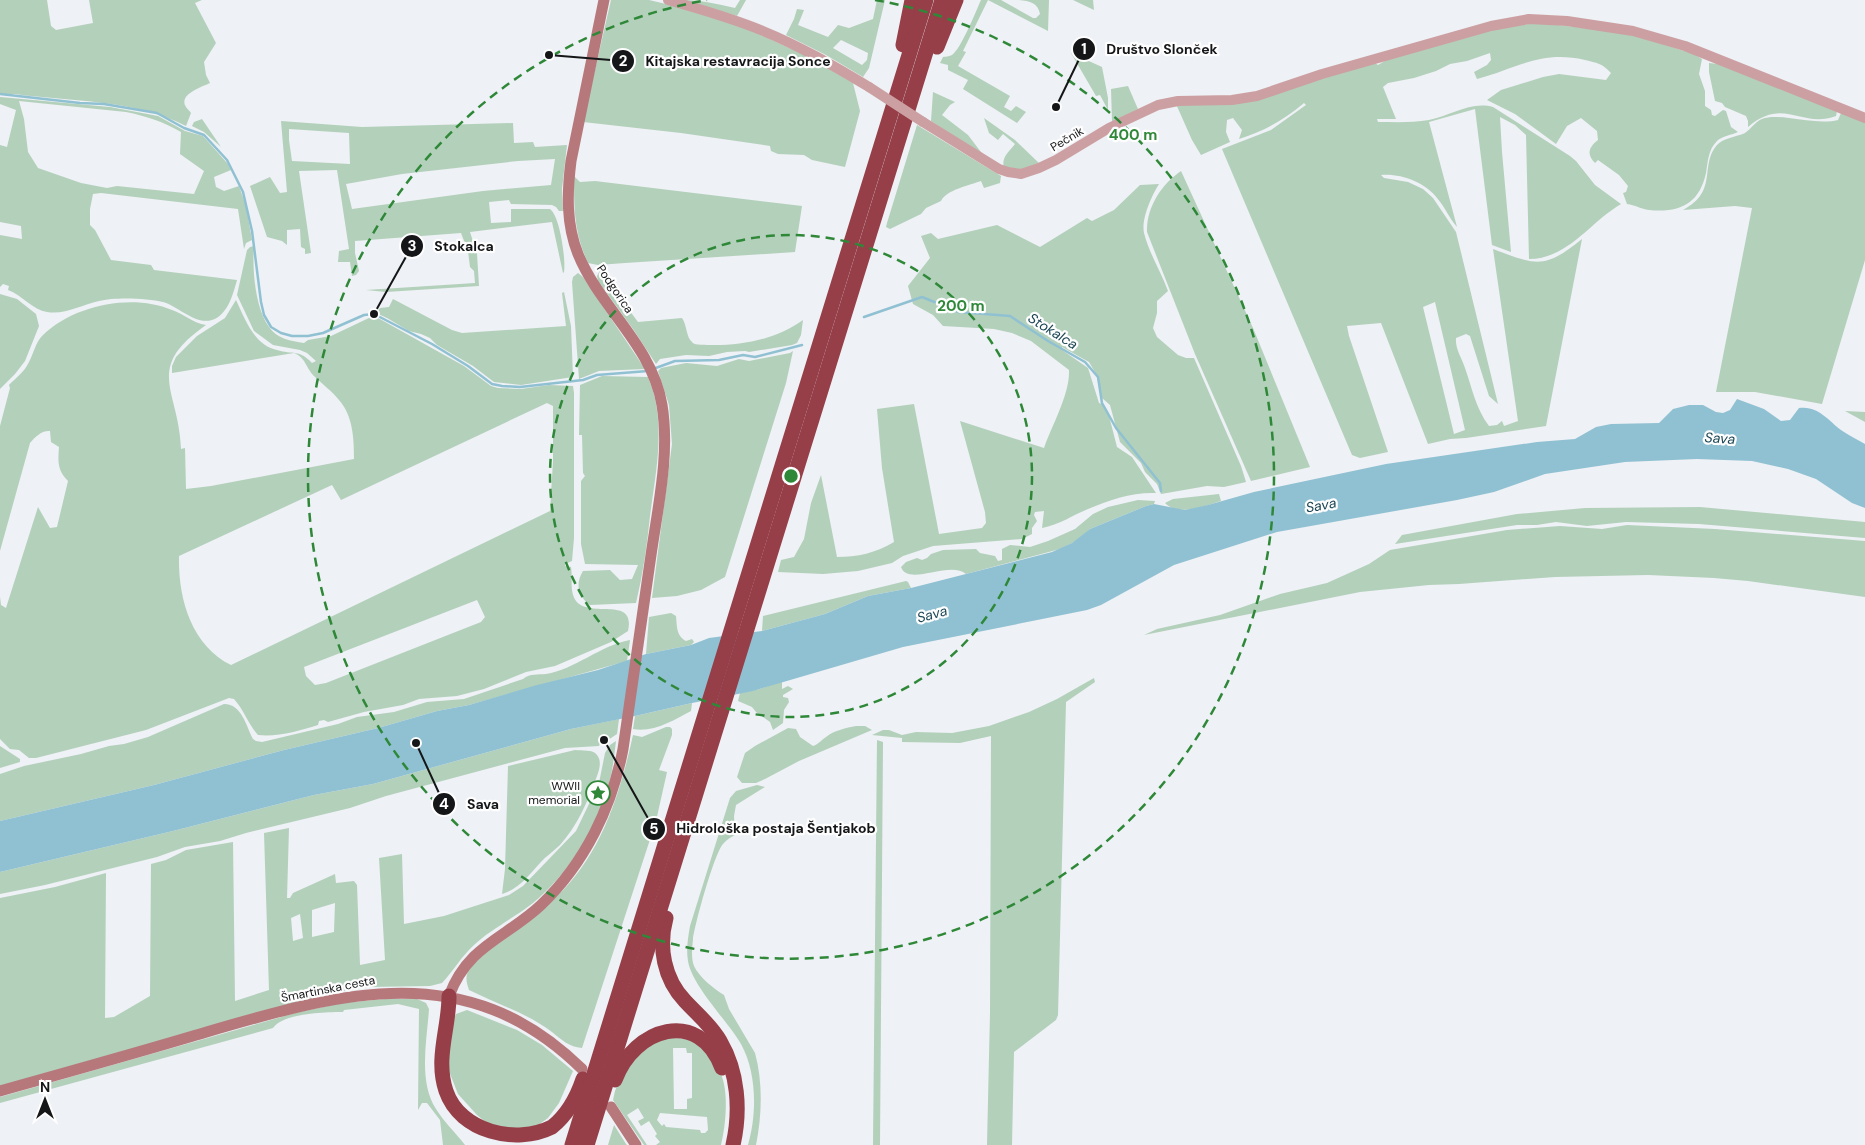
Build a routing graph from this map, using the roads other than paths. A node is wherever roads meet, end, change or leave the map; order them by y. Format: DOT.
graph roads {
  1 [pos="604,0"];
  2 [pos="668,0"];
  3 [pos="912,0"];
  4 [pos="926,0"];
  5 [pos="942,0"];
  6 [pos="956,0"];
  7 [pos="912,97"];
  8 [pos="1865,118"];
  9 [pos="888,120"];
  10 [pos="689,815"];
  11 [pos="450,996"];
  12 [pos="608,1027"];
  13 [pos="582,1069"];
  14 [pos="0,1091"];
  15 [pos="611,1107"];
  16 [pos="595,1119"];
  17 [pos="489,1145"];
  18 [pos="572,1145"];
  19 [pos="587,1145"];
  20 [pos="636,1145"];
  21 [pos="724,1145"];
  22 [pos="733,1145"];
  1 -- 11 [label="main road, Podgorica"];
  2 -- 8 [label="street, Pečnik, bridge"];
  3 -- 9 [label="highway"];
  4 -- 9 [label="highway"];
  5 -- 7 [label="highway"];
  6 -- 7 [label="highway"];
  7 -- 10 [label="highway"];
  9 -- 12 [label="highway"];
  10 -- 16 [label="highway"];
  10 -- 22 [label="highway"];
  11 -- 12 [label="highway"];
  11 -- 13 [label="main road, Šmartinska cesta"];
  11 -- 14 [label="main road, Šmartinska cesta"];
  11 -- 17 [label="highway"];
  12 -- 18 [label="highway"];
  15 -- 20 [label="main road"];
  16 -- 19 [label="highway"];
  16 -- 21 [label="highway"];
}
